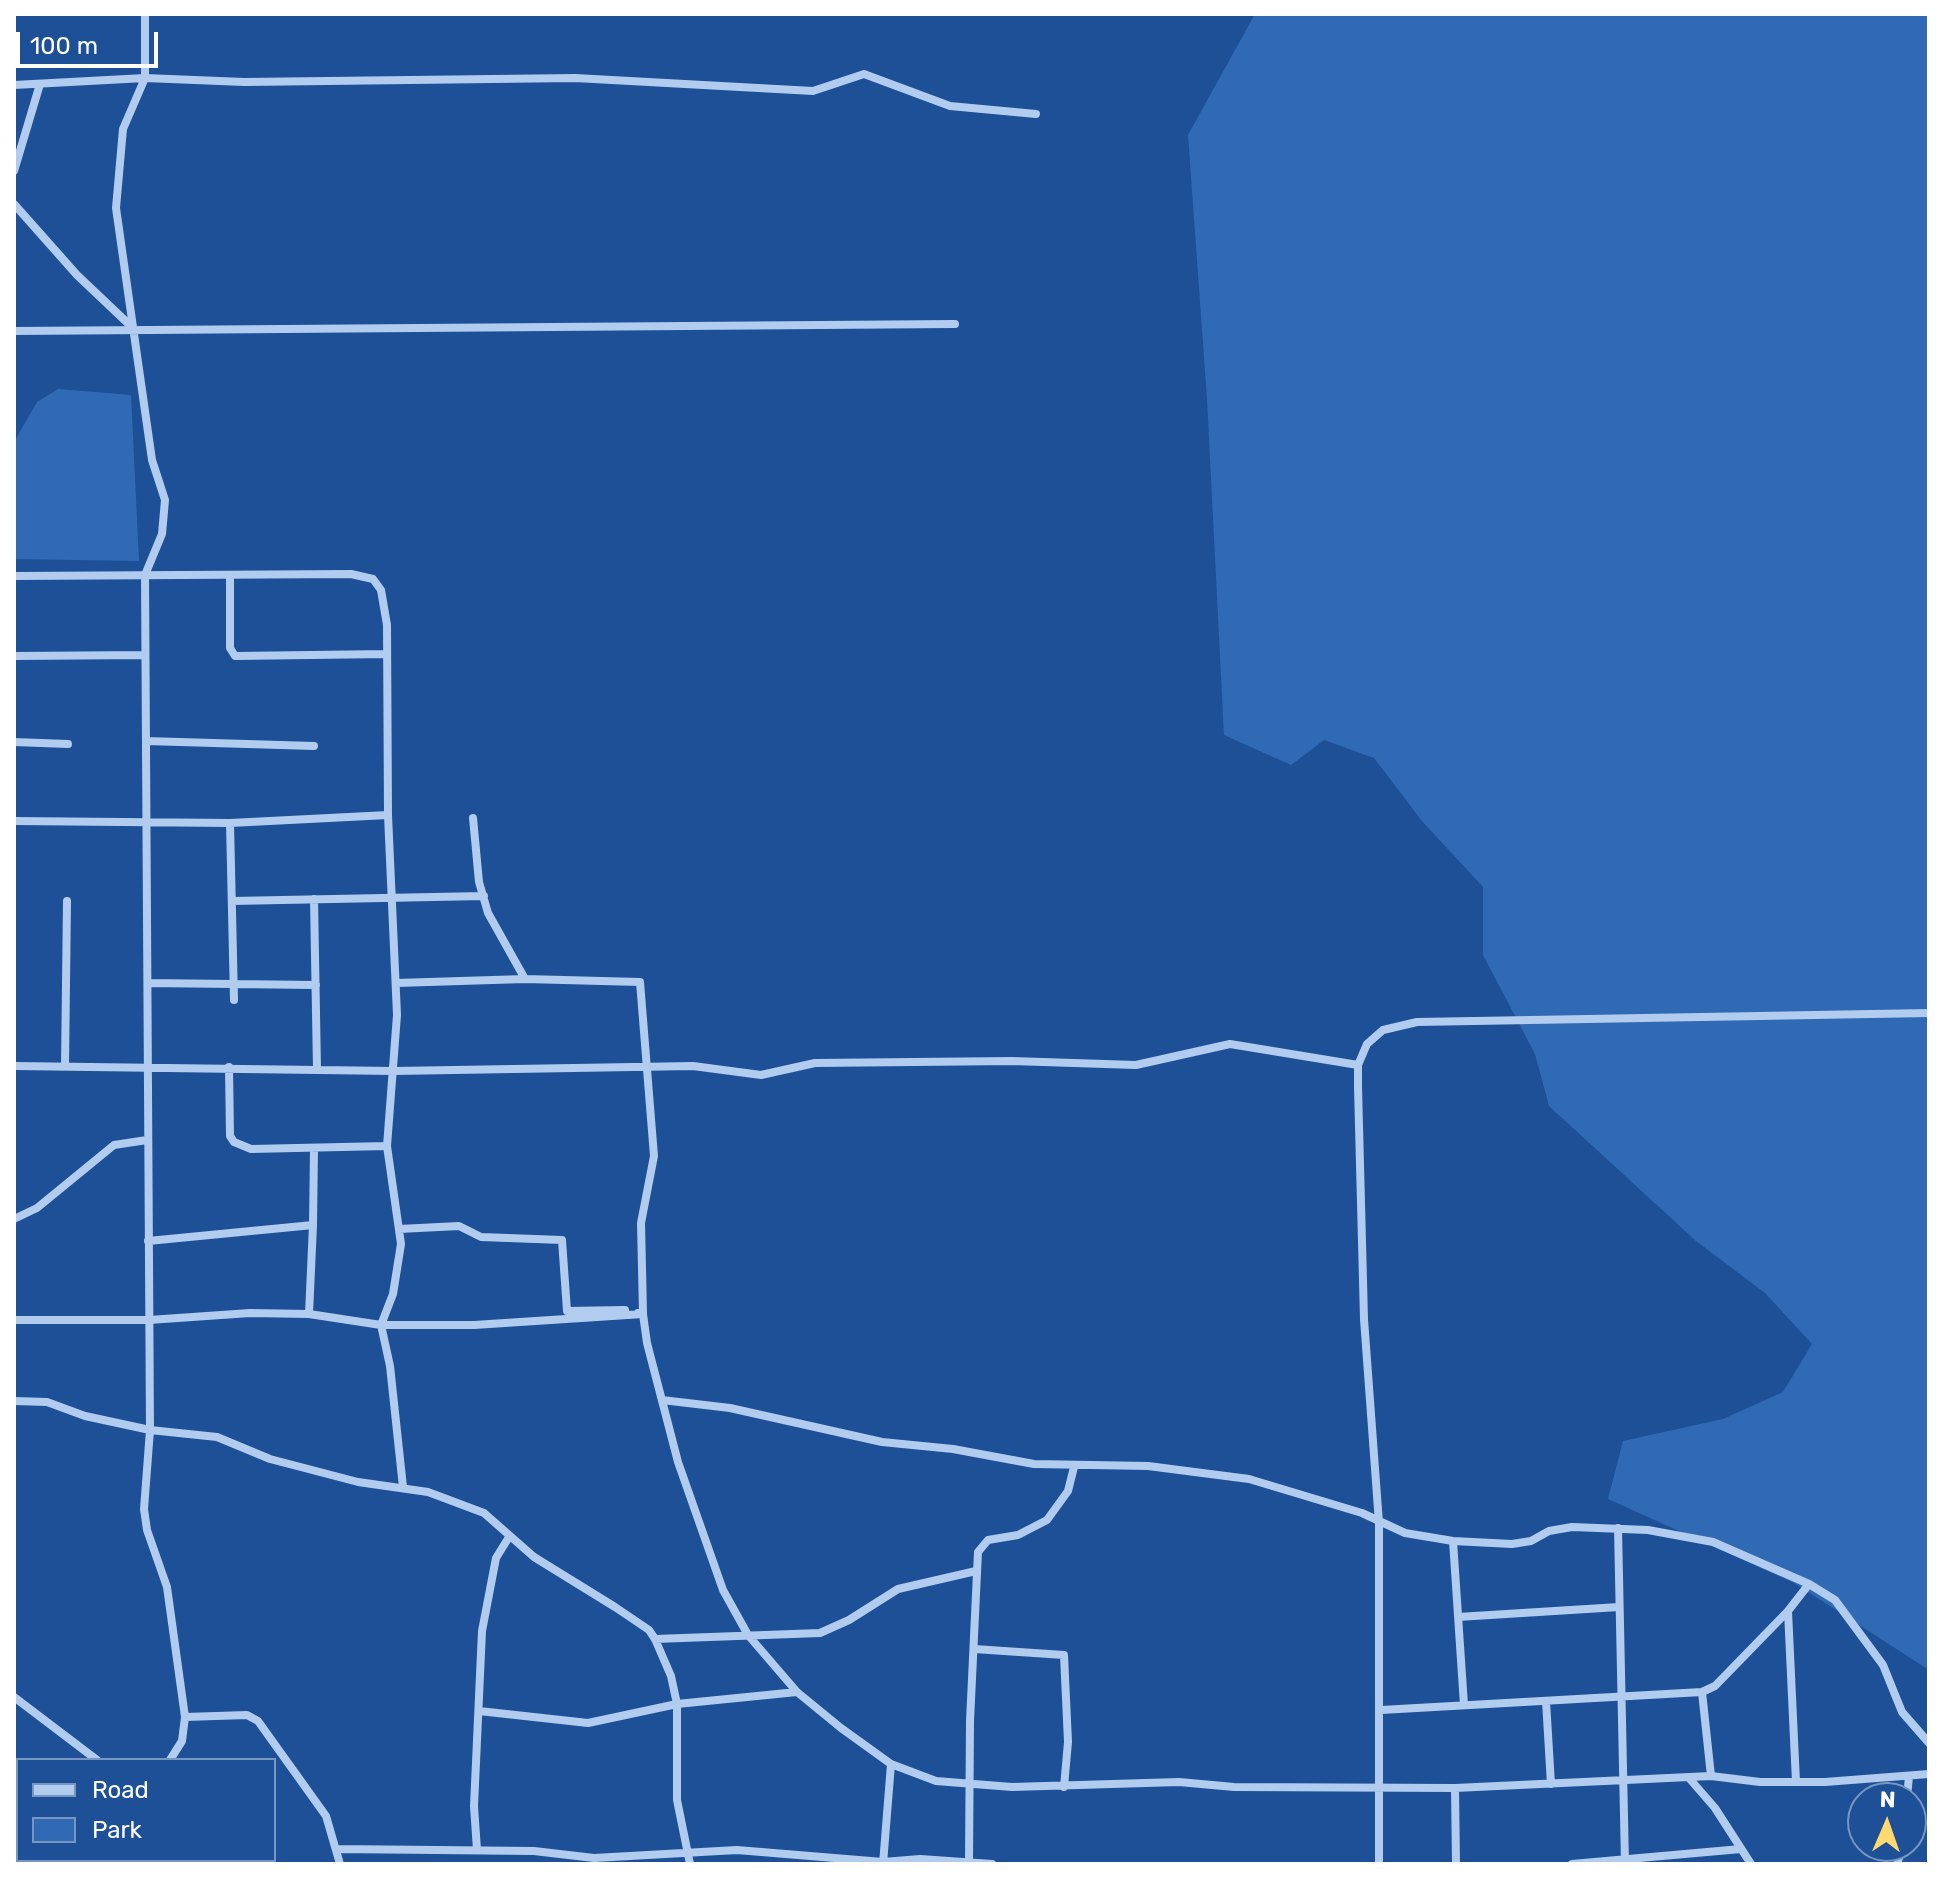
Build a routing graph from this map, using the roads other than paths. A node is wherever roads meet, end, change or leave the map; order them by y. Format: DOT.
graph roads {
  1 [pos="145,14"];
  2 [pos="145,78"];
  3 [pos="40,84"];
  4 [pos="14,85"];
  5 [pos="1036,114"];
  6 [pos="14,171"];
  7 [pos="14,204"];
  8 [pos="955,324"];
  9 [pos="135,330"];
  10 [pos="14,331"];
  11 [pos="145,575"];
  12 [pos="230,575"];
  13 [pos="14,576"];
  14 [pos="387,654"];
  15 [pos="145,655"];
  16 [pos="14,656"];
  17 [pos="146,741"];
  18 [pos="14,742"];
  19 [pos="68,744"];
  20 [pos="314,746"];
  21 [pos="388,815"];
  22 [pos="473,818"];
  23 [pos="14,821"];
  24 [pos="147,821"];
  25 [pos="230,823"];
  26 [pos="484,896"];
  27 [pos="314,899"];
  28 [pos="392,899"];
  29 [pos="67,901"];
  30 [pos="232,901"];
  31 [pos="525,979"];
  32 [pos="149,983"];
  33 [pos="396,983"];
  34 [pos="234,984"];
  35 [pos="316,985"];
  36 [pos="234,1000"];
  37 [pos="1929,1013"];
  38 [pos="1358,1065"];
  39 [pos="14,1066"];
  40 [pos="65,1066"];
  41 [pos="146,1066"];
  42 [pos="229,1067"];
  43 [pos="646,1067"];
  44 [pos="317,1069"];
  45 [pos="394,1071"];
  46 [pos="147,1140"];
  47 [pos="387,1146"];
  48 [pos="314,1148"];
  49 [pos="14,1219"];
  50 [pos="313,1225"];
  51 [pos="399,1229"];
  52 [pos="148,1241"];
  53 [pos="309,1314"];
  54 [pos="643,1314"];
  55 [pos="14,1320"];
  56 [pos="149,1320"];
  57 [pos="381,1325"];
  58 [pos="662,1400"];
  59 [pos="14,1401"];
  60 [pos="150,1430"];
  61 [pos="1074,1467"];
  62 [pos="403,1487"];
  63 [pos="1379,1523"];
  64 [pos="1618,1528"];
  65 [pos="509,1537"];
  66 [pos="1453,1541"];
  67 [pos="976,1571"];
  68 [pos="1809,1584"];
  69 [pos="1619,1607"];
  70 [pos="1788,1611"];
  71 [pos="1458,1617"];
  72 [pos="748,1635"];
  73 [pos="655,1639"];
  74 [pos="974,1649"];
  75 [pos="797,1692"];
  76 [pos="1702,1692"];
  77 [pos="14,1697"];
  78 [pos="1621,1698"];
  79 [pos="1546,1701"];
  80 [pos="677,1704"];
  81 [pos="1464,1705"];
  82 [pos="1381,1710"];
  83 [pos="479,1711"];
  84 [pos="185,1717"];
  85 [pos="1929,1743"];
  86 [pos="94,1758"];
  87 [pos="171,1758"];
  88 [pos="891,1764"];
  89 [pos="1929,1774"];
  90 [pos="1711,1776"];
  91 [pos="1909,1776"];
  92 [pos="1689,1778"];
  93 [pos="1621,1781"];
  94 [pos="1796,1782"];
  95 [pos="1908,1782"];
  96 [pos="1551,1784"];
  97 [pos="970,1786"];
  98 [pos="1064,1787"];
  99 [pos="1379,1788"];
  100 [pos="1455,1788"];
  101 [pos="337,1849"];
  102 [pos="1741,1849"];
  103 [pos="477,1850"];
  104 [pos="569,1856"];
  105 [pos="689,1859"];
  106 [pos="792,1859"];
  107 [pos="631,1860"];
  108 [pos="969,1862"];
  109 [pos="1625,1862"];
  110 [pos="883,1863"];
  111 [pos="340,1864"];
  112 [pos="562,1864"];
  113 [pos="992,1864"];
  114 [pos="1379,1864"];
  115 [pos="1456,1864"];
  116 [pos="1572,1864"];
  117 [pos="1751,1864"];
  1 -- 2 [label="street"];
  2 -- 3 [label="street"];
  2 -- 5 [label="street"];
  2 -- 9 [label="street"];
  3 -- 4 [label="street"];
  3 -- 6 [label="street"];
  7 -- 9 [label="street"];
  8 -- 9 [label="street"];
  9 -- 10 [label="street"];
  9 -- 11 [label="street"];
  11 -- 12 [label="street"];
  11 -- 13 [label="street"];
  11 -- 15 [label="street"];
  12 -- 14 [label="street"];
  12 -- 14 [label="street"];
  14 -- 21 [label="street"];
  15 -- 16 [label="street"];
  15 -- 17 [label="street"];
  17 -- 20 [label="street"];
  17 -- 24 [label="street"];
  18 -- 19 [label="street"];
  21 -- 25 [label="street"];
  21 -- 28 [label="street"];
  22 -- 26 [label="street"];
  23 -- 24 [label="street"];
  24 -- 25 [label="street"];
  24 -- 32 [label="street"];
  25 -- 30 [label="street"];
  26 -- 28 [label="street"];
  26 -- 31 [label="street"];
  27 -- 28 [label="street"];
  27 -- 30 [label="street"];
  27 -- 35 [label="street"];
  28 -- 33 [label="street"];
  29 -- 40 [label="street"];
  30 -- 34 [label="street"];
  31 -- 33 [label="street"];
  31 -- 43 [label="street"];
  32 -- 34 [label="street"];
  32 -- 41 [label="street"];
  33 -- 45 [label="street"];
  34 -- 35 [label="street"];
  34 -- 36 [label="street"];
  35 -- 44 [label="street"];
  37 -- 38 [label="street"];
  38 -- 43 [label="street"];
  38 -- 63 [label="street"];
  39 -- 40 [label="street"];
  40 -- 41 [label="street"];
  41 -- 42 [label="street"];
  41 -- 46 [label="street"];
  42 -- 44 [label="street"];
  42 -- 48 [label="street"];
  43 -- 45 [label="street"];
  43 -- 54 [label="street"];
  44 -- 45 [label="street"];
  45 -- 47 [label="street"];
  46 -- 49 [label="street"];
  46 -- 52 [label="street"];
  47 -- 48 [label="street"];
  47 -- 51 [label="street"];
  48 -- 50 [label="street"];
  50 -- 52 [label="street"];
  50 -- 53 [label="street"];
  51 -- 54 [label="street"];
  51 -- 57 [label="street"];
  52 -- 56 [label="street"];
  53 -- 56 [label="street"];
  53 -- 57 [label="street"];
  54 -- 57 [label="street"];
  54 -- 58 [label="street"];
  55 -- 56 [label="street"];
  56 -- 60 [label="street"];
  57 -- 62 [label="street"];
  58 -- 61 [label="street"];
  58 -- 72 [label="street"];
  59 -- 60 [label="street"];
  60 -- 62 [label="street"];
  60 -- 84 [label="street"];
  61 -- 63 [label="street"];
  61 -- 67 [label="street"];
  62 -- 65 [label="street"];
  63 -- 66 [label="street"];
  63 -- 82 [label="street"];
  64 -- 66 [label="street"];
  64 -- 68 [label="street"];
  64 -- 69 [label="street"];
  65 -- 73 [label="street"];
  65 -- 83 [label="street"];
  66 -- 71 [label="street"];
  67 -- 72 [label="street"];
  67 -- 74 [label="street"];
  68 -- 70 [label="street"];
  68 -- 85 [label="street"];
  69 -- 71 [label="street"];
  69 -- 78 [label="street"];
  70 -- 76 [label="street"];
  70 -- 94 [label="street"];
  71 -- 81 [label="street"];
  72 -- 73 [label="street"];
  72 -- 75 [label="street"];
  73 -- 80 [label="street"];
  74 -- 97 [label="street"];
  74 -- 98 [label="street"];
  75 -- 80 [label="street"];
  75 -- 88 [label="street"];
  76 -- 78 [label="street"];
  76 -- 90 [label="street"];
  77 -- 86 [label="street"];
  78 -- 79 [label="street"];
  78 -- 93 [label="street"];
  79 -- 81 [label="street"];
  79 -- 96 [label="street"];
  80 -- 83 [label="street"];
  80 -- 105 [label="street"];
  81 -- 82 [label="street"];
  82 -- 99 [label="street"];
  83 -- 103 [label="street"];
  84 -- 87 [label="street"];
  84 -- 101 [label="street"];
  88 -- 97 [label="street"];
  88 -- 110 [label="street"];
  89 -- 91 [label="street"];
  90 -- 92 [label="street"];
  90 -- 94 [label="street"];
  91 -- 94 [label="street"];
  91 -- 95 [label="street"];
  92 -- 93 [label="street"];
  92 -- 102 [label="street"];
  93 -- 96 [label="street"];
  93 -- 109 [label="street"];
  96 -- 100 [label="street"];
  97 -- 98 [label="street"];
  97 -- 108 [label="street"];
  98 -- 99 [label="street"];
  99 -- 100 [label="street"];
  99 -- 114 [label="street"];
  100 -- 115 [label="street"];
  101 -- 103 [label="street"];
  101 -- 111 [label="street"];
  102 -- 109 [label="street"];
  102 -- 117 [label="street"];
  103 -- 104 [label="street"];
  104 -- 107 [label="street"];
  104 -- 112 [label="street"];
  105 -- 106 [label="street"];
  105 -- 107 [label="street"];
  106 -- 110 [label="street"];
  108 -- 110 [label="street"];
  108 -- 113 [label="street"];
  109 -- 116 [label="street"];
}
